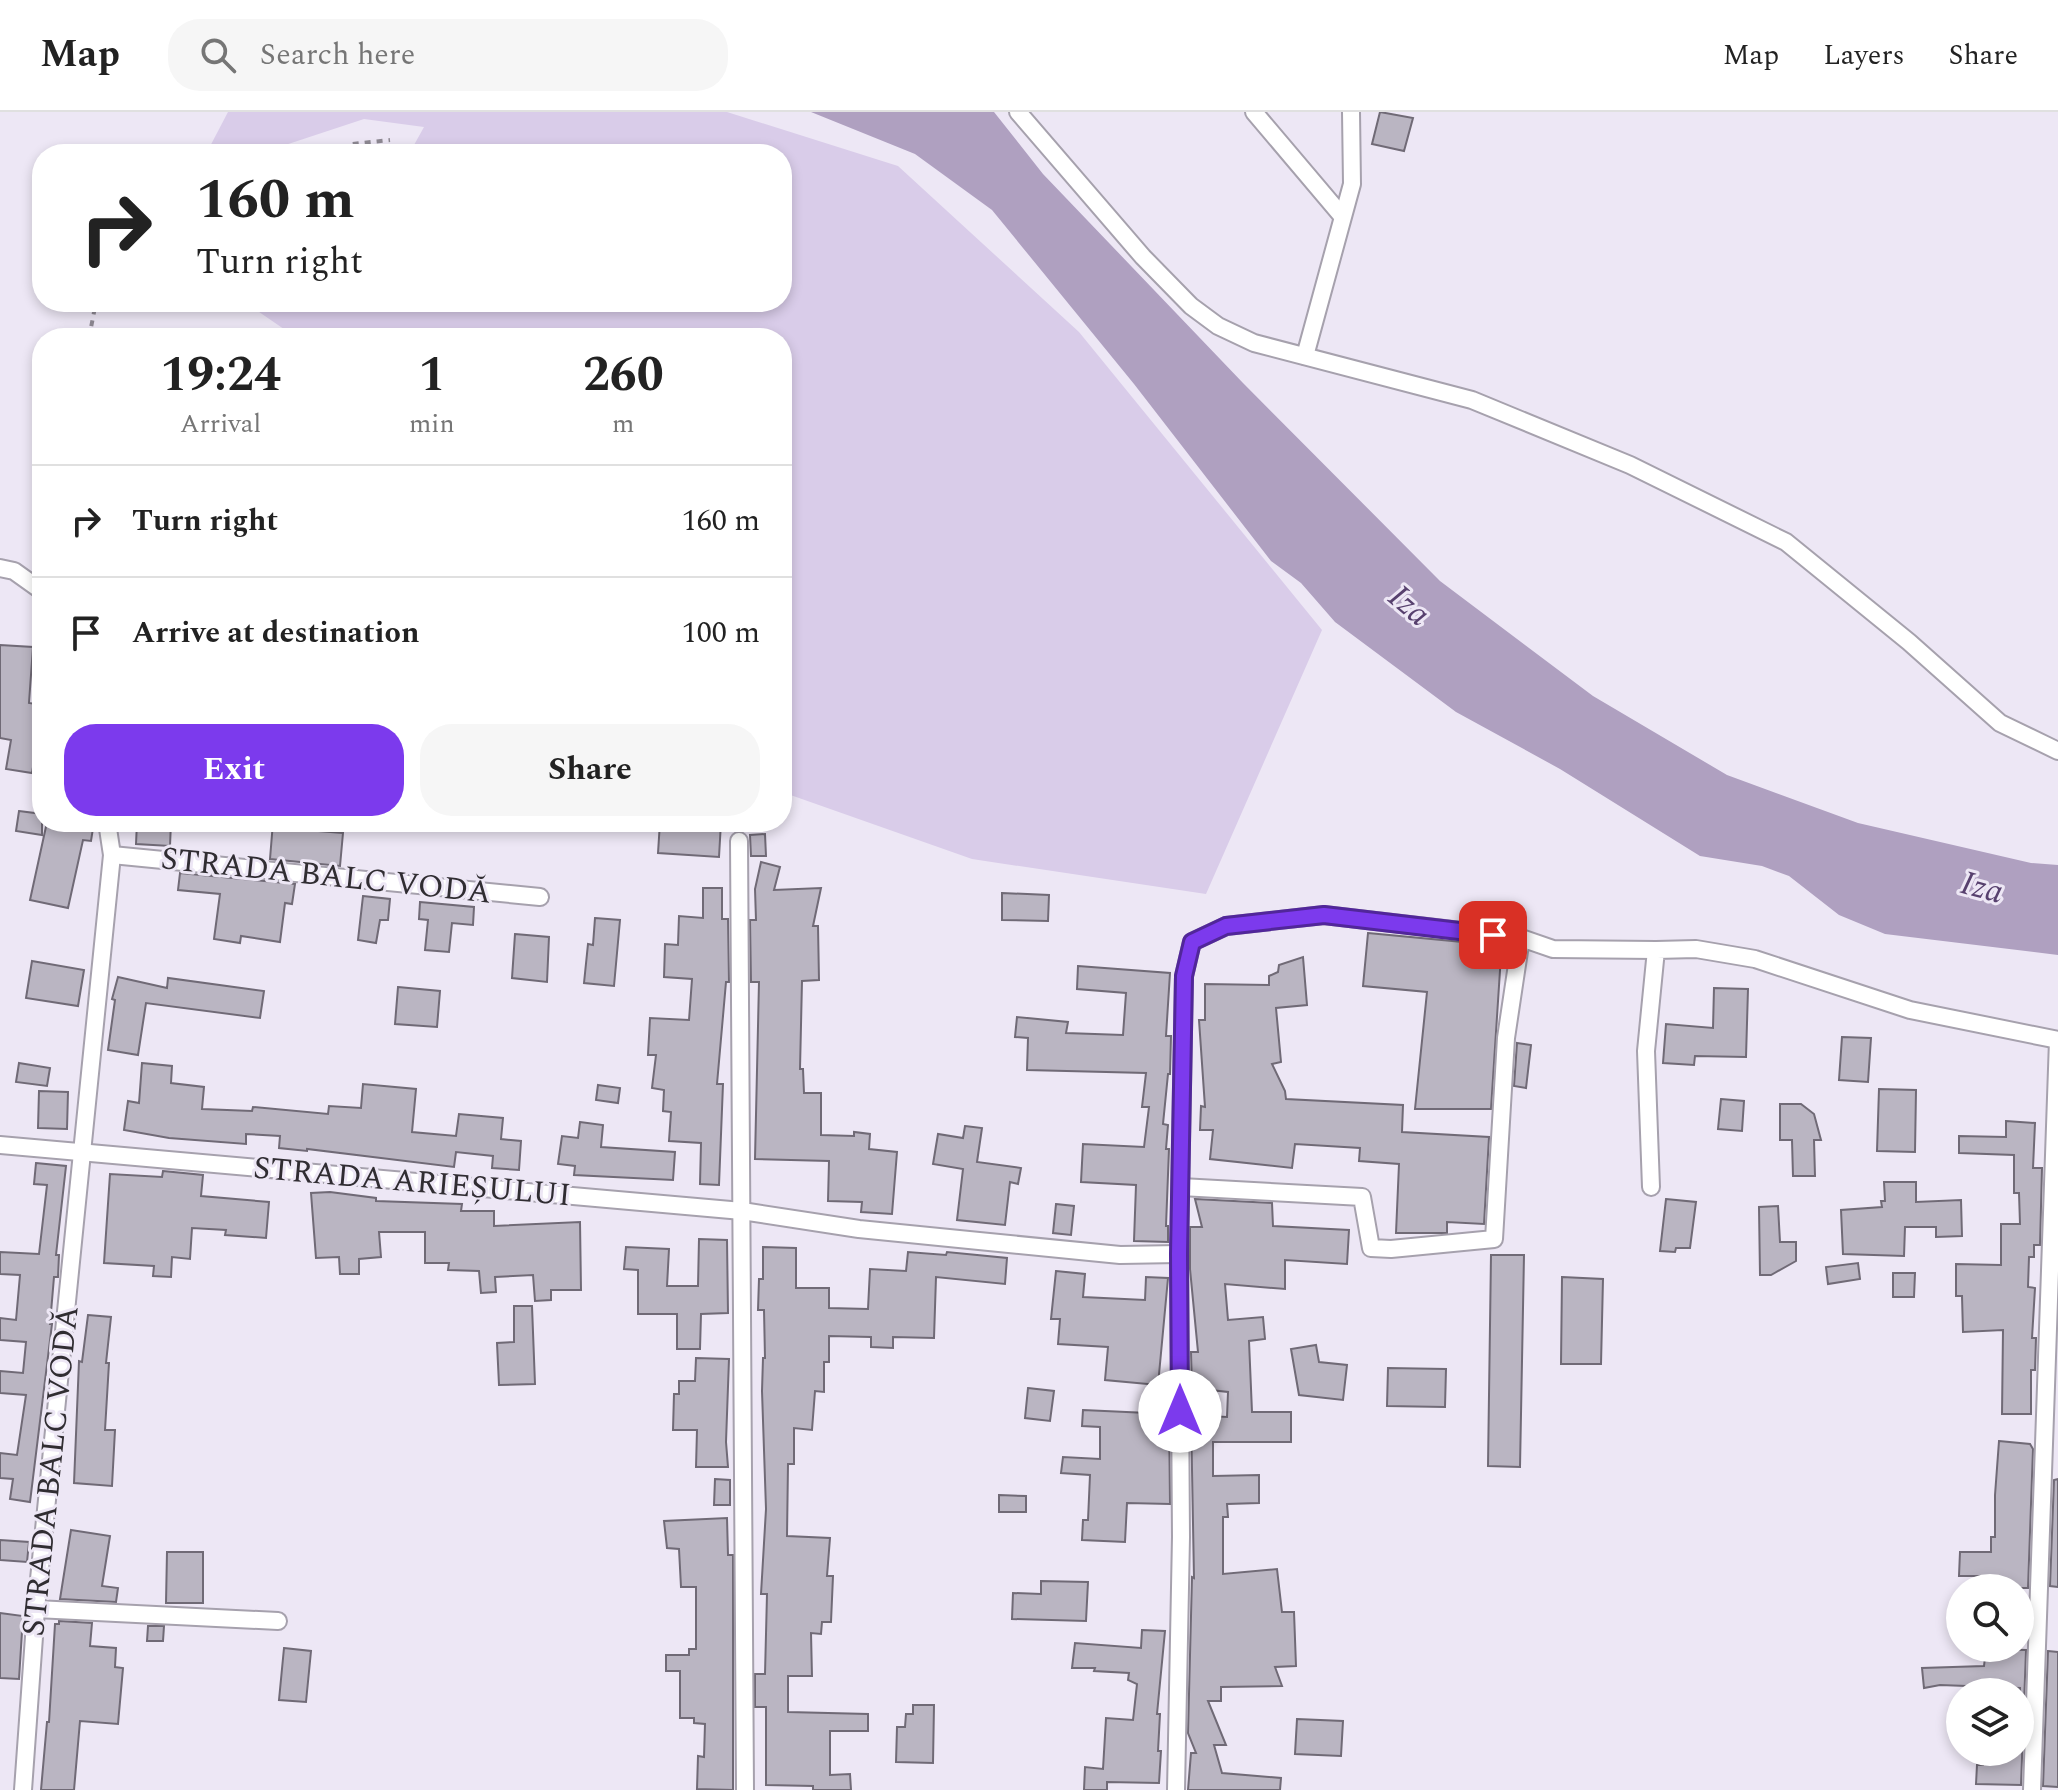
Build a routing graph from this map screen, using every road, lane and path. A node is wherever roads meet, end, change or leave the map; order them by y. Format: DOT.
graph roads {
  1 [pos="1018,112"];
  2 [pos="1254,112"];
  3 [pos="1351,112"];
  4 [pos="390,140"];
  5 [pos="352,144"];
  6 [pos="1342,216"];
  7 [pos="1305,356"];
  8 [pos="0,568"];
  9 [pos="32,584"];
  10 [pos="2058,751"];
  11 [pos="109,832"];
  12 [pos="739,841"];
  13 [pos="112,855"];
  14 [pos="540,897"];
  15 [pos="1521,938"];
  16 [pos="1656,950"];
  17 [pos="2058,1040"];
  18 [pos="0,1145"];
  19 [pos="82,1152"];
  20 [pos="1181,1187"];
  21 [pos="1651,1187"];
  22 [pos="742,1211"];
  23 [pos="1179,1254"];
  24 [pos="36,1609"];
  25 [pos="278,1621"];
  26 [pos="23,1790"];
  27 [pos="745,1790"];
  28 [pos="1176,1790"];
  29 [pos="2032,1790"];
  1 -- 7 [label="street"];
  2 -- 6 [label="street"];
  3 -- 6 [label="street"];
  4 -- 5 [label="path"];
  6 -- 7 [label="street"];
  7 -- 10 [label="street"];
  8 -- 9 [label="street"];
  11 -- 13 [label="street, STRADA BALC VODĂ"];
  12 -- 22 [label="street"];
  13 -- 14 [label="street, STRADA BALC VODĂ"];
  13 -- 19 [label="street, STRADA BALC VODĂ"];
  15 -- 16 [label="street"];
  15 -- 20 [label="street"];
  15 -- 20 [label="street"];
  16 -- 17 [label="street"];
  16 -- 21 [label="street"];
  17 -- 29 [label="street"];
  18 -- 19 [label="street"];
  19 -- 22 [label="street, STRADA ARIEȘULUI"];
  19 -- 24 [label="street, STRADA BALC VODĂ"];
  20 -- 23 [label="street"];
  22 -- 23 [label="street, STRADA ARIEȘULUI"];
  22 -- 27 [label="street"];
  23 -- 28 [label="street"];
  24 -- 25 [label="street"];
  24 -- 26 [label="street, STRADA BALC VODĂ"];
}
